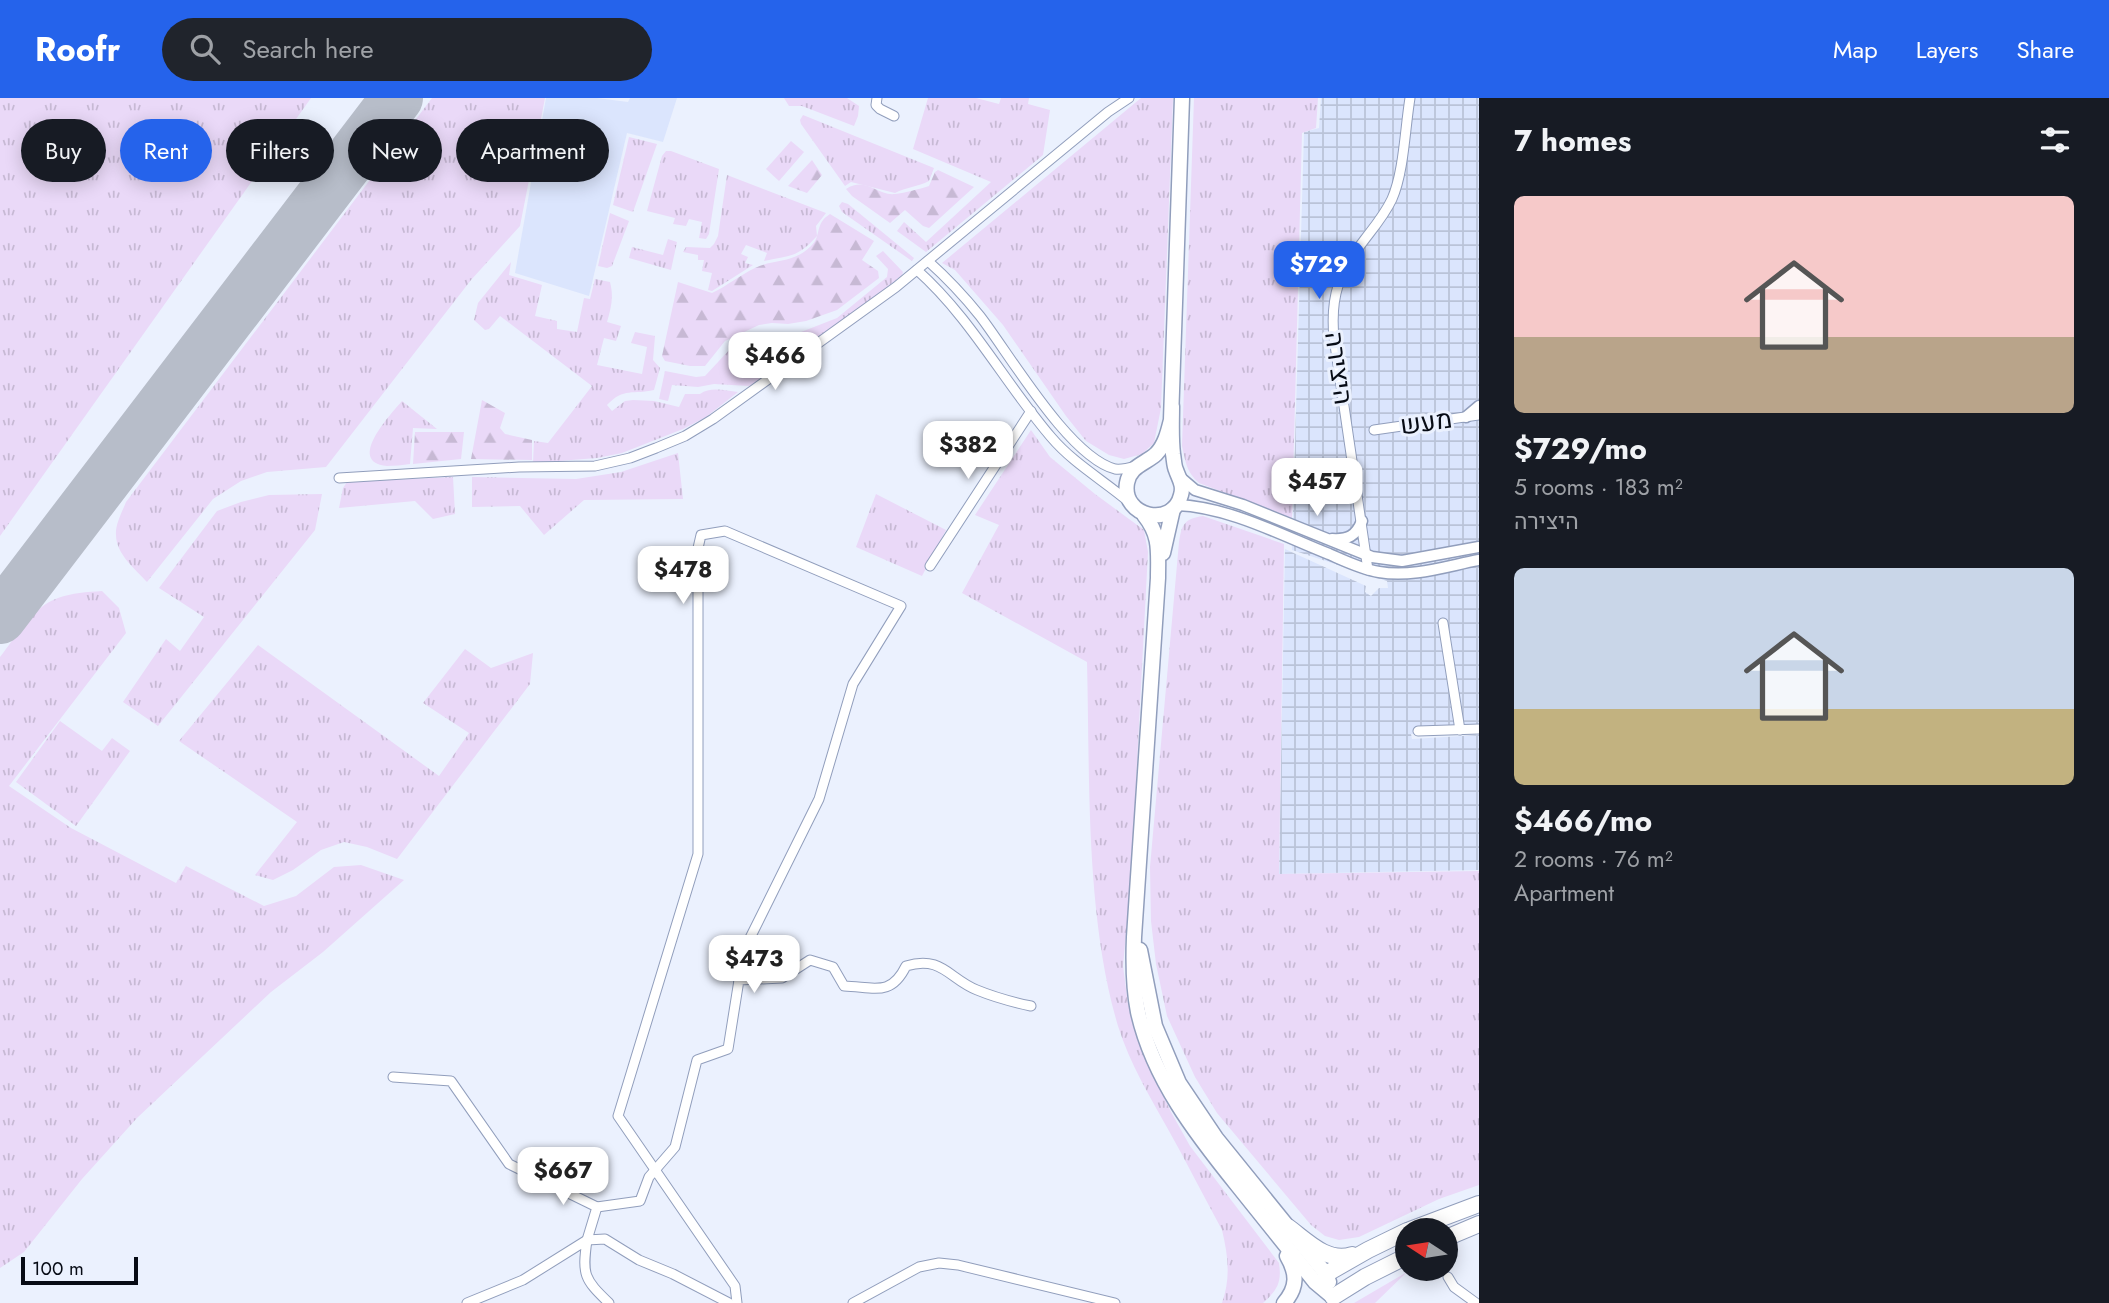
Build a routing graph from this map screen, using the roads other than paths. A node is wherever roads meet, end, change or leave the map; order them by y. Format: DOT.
graph roads {
  1 [pos="877,98"];
  2 [pos="1129,98"];
  3 [pos="1182,98"];
  4 [pos="1410,98"];
  5 [pos="894,116"];
  6 [pos="928,261"];
  7 [pos="916,270"];
  8 [pos="1172,406"];
  9 [pos="1479,406"];
  10 [pos="1031,411"];
  11 [pos="1479,415"];
  12 [pos="1466,417"];
  13 [pos="1374,430"];
  14 [pos="1142,463"];
  15 [pos="1178,474"];
  16 [pos="339,478"];
  17 [pos="1130,502"];
  18 [pos="1175,507"];
  19 [pos="1144,515"];
  20 [pos="1362,521"];
  21 [pos="1327,539"];
  22 [pos="1479,547"];
  23 [pos="1367,555"];
  24 [pos="1479,560"];
  25 [pos="930,566"];
  26 [pos="1368,570"];
  27 [pos="1158,578"];
  28 [pos="1443,623"];
  29 [pos="1479,729"];
  30 [pos="1460,730"];
  31 [pos="1418,731"];
  32 [pos="739,980"];
  33 [pos="1031,1006"];
  34 [pos="393,1077"];
  35 [pos="656,1169"];
  36 [pos="1479,1204"];
  37 [pos="597,1208"];
  38 [pos="1442,1218"];
  39 [pos="1479,1224"];
  40 [pos="1280,1228"];
  41 [pos="1458,1233"];
  42 [pos="1395,1237"];
  43 [pos="587,1240"];
  44 [pos="1368,1250"];
  45 [pos="1395,1262"];
  46 [pos="1320,1278"];
  47 [pos="1450,1281"];
  48 [pos="1330,1300"];
  49 [pos="467,1303"];
  50 [pos="609,1303"];
  51 [pos="729,1303"];
  52 [pos="737,1303"];
  53 [pos="853,1303"];
  54 [pos="1115,1303"];
  55 [pos="1284,1303"];
  56 [pos="1289,1303"];
  57 [pos="1476,1303"];
  1 -- 5 [label="street"];
  2 -- 6 [label="street"];
  3 -- 8 [label="highway"];
  4 -- 20 [label="street, היצירה"];
  6 -- 7 [label="street"];
  6 -- 14 [label="street"];
  7 -- 10 [label="street"];
  7 -- 16 [label="street"];
  8 -- 14 [label="highway"];
  8 -- 15 [label="highway"];
  9 -- 12 [label="street"];
  10 -- 17 [label="street"];
  10 -- 25 [label="street"];
  11 -- 12 [label="street, מעש"];
  12 -- 13 [label="street, מעש"];
  14 -- 15 [label="highway"];
  14 -- 17 [label="highway"];
  15 -- 18 [label="highway"];
  15 -- 21 [label="street"];
  17 -- 19 [label="highway"];
  18 -- 19 [label="highway"];
  18 -- 26 [label="street"];
  18 -- 27 [label="highway"];
  19 -- 27 [label="highway"];
  20 -- 21 [label="street"];
  20 -- 23 [label="street, היצירה"];
  21 -- 23 [label="street"];
  22 -- 23 [label="street"];
  23 -- 26 [label="street, היצירה"];
  24 -- 26 [label="street"];
  27 -- 40 [label="highway"];
  28 -- 30 [label="street"];
  29 -- 30 [label="street"];
  30 -- 31 [label="street"];
  32 -- 33 [label="street"];
  32 -- 35 [label="street"];
  32 -- 35 [label="street"];
  34 -- 37 [label="street"];
  35 -- 37 [label="street"];
  35 -- 52 [label="street"];
  36 -- 38 [label="highway"];
  37 -- 43 [label="street"];
  39 -- 41 [label="highway"];
  40 -- 44 [label="highway"];
  40 -- 46 [label="highway"];
  40 -- 55 [label="highway"];
  42 -- 44 [label="highway"];
  43 -- 49 [label="street"];
  43 -- 50 [label="street"];
  43 -- 51 [label="street"];
  44 -- 46 [label="highway"];
  45 -- 48 [label="highway"];
  46 -- 48 [label="highway"];
  46 -- 56 [label="highway"];
  47 -- 57 [label="street"];
  53 -- 54 [label="street"];
}
